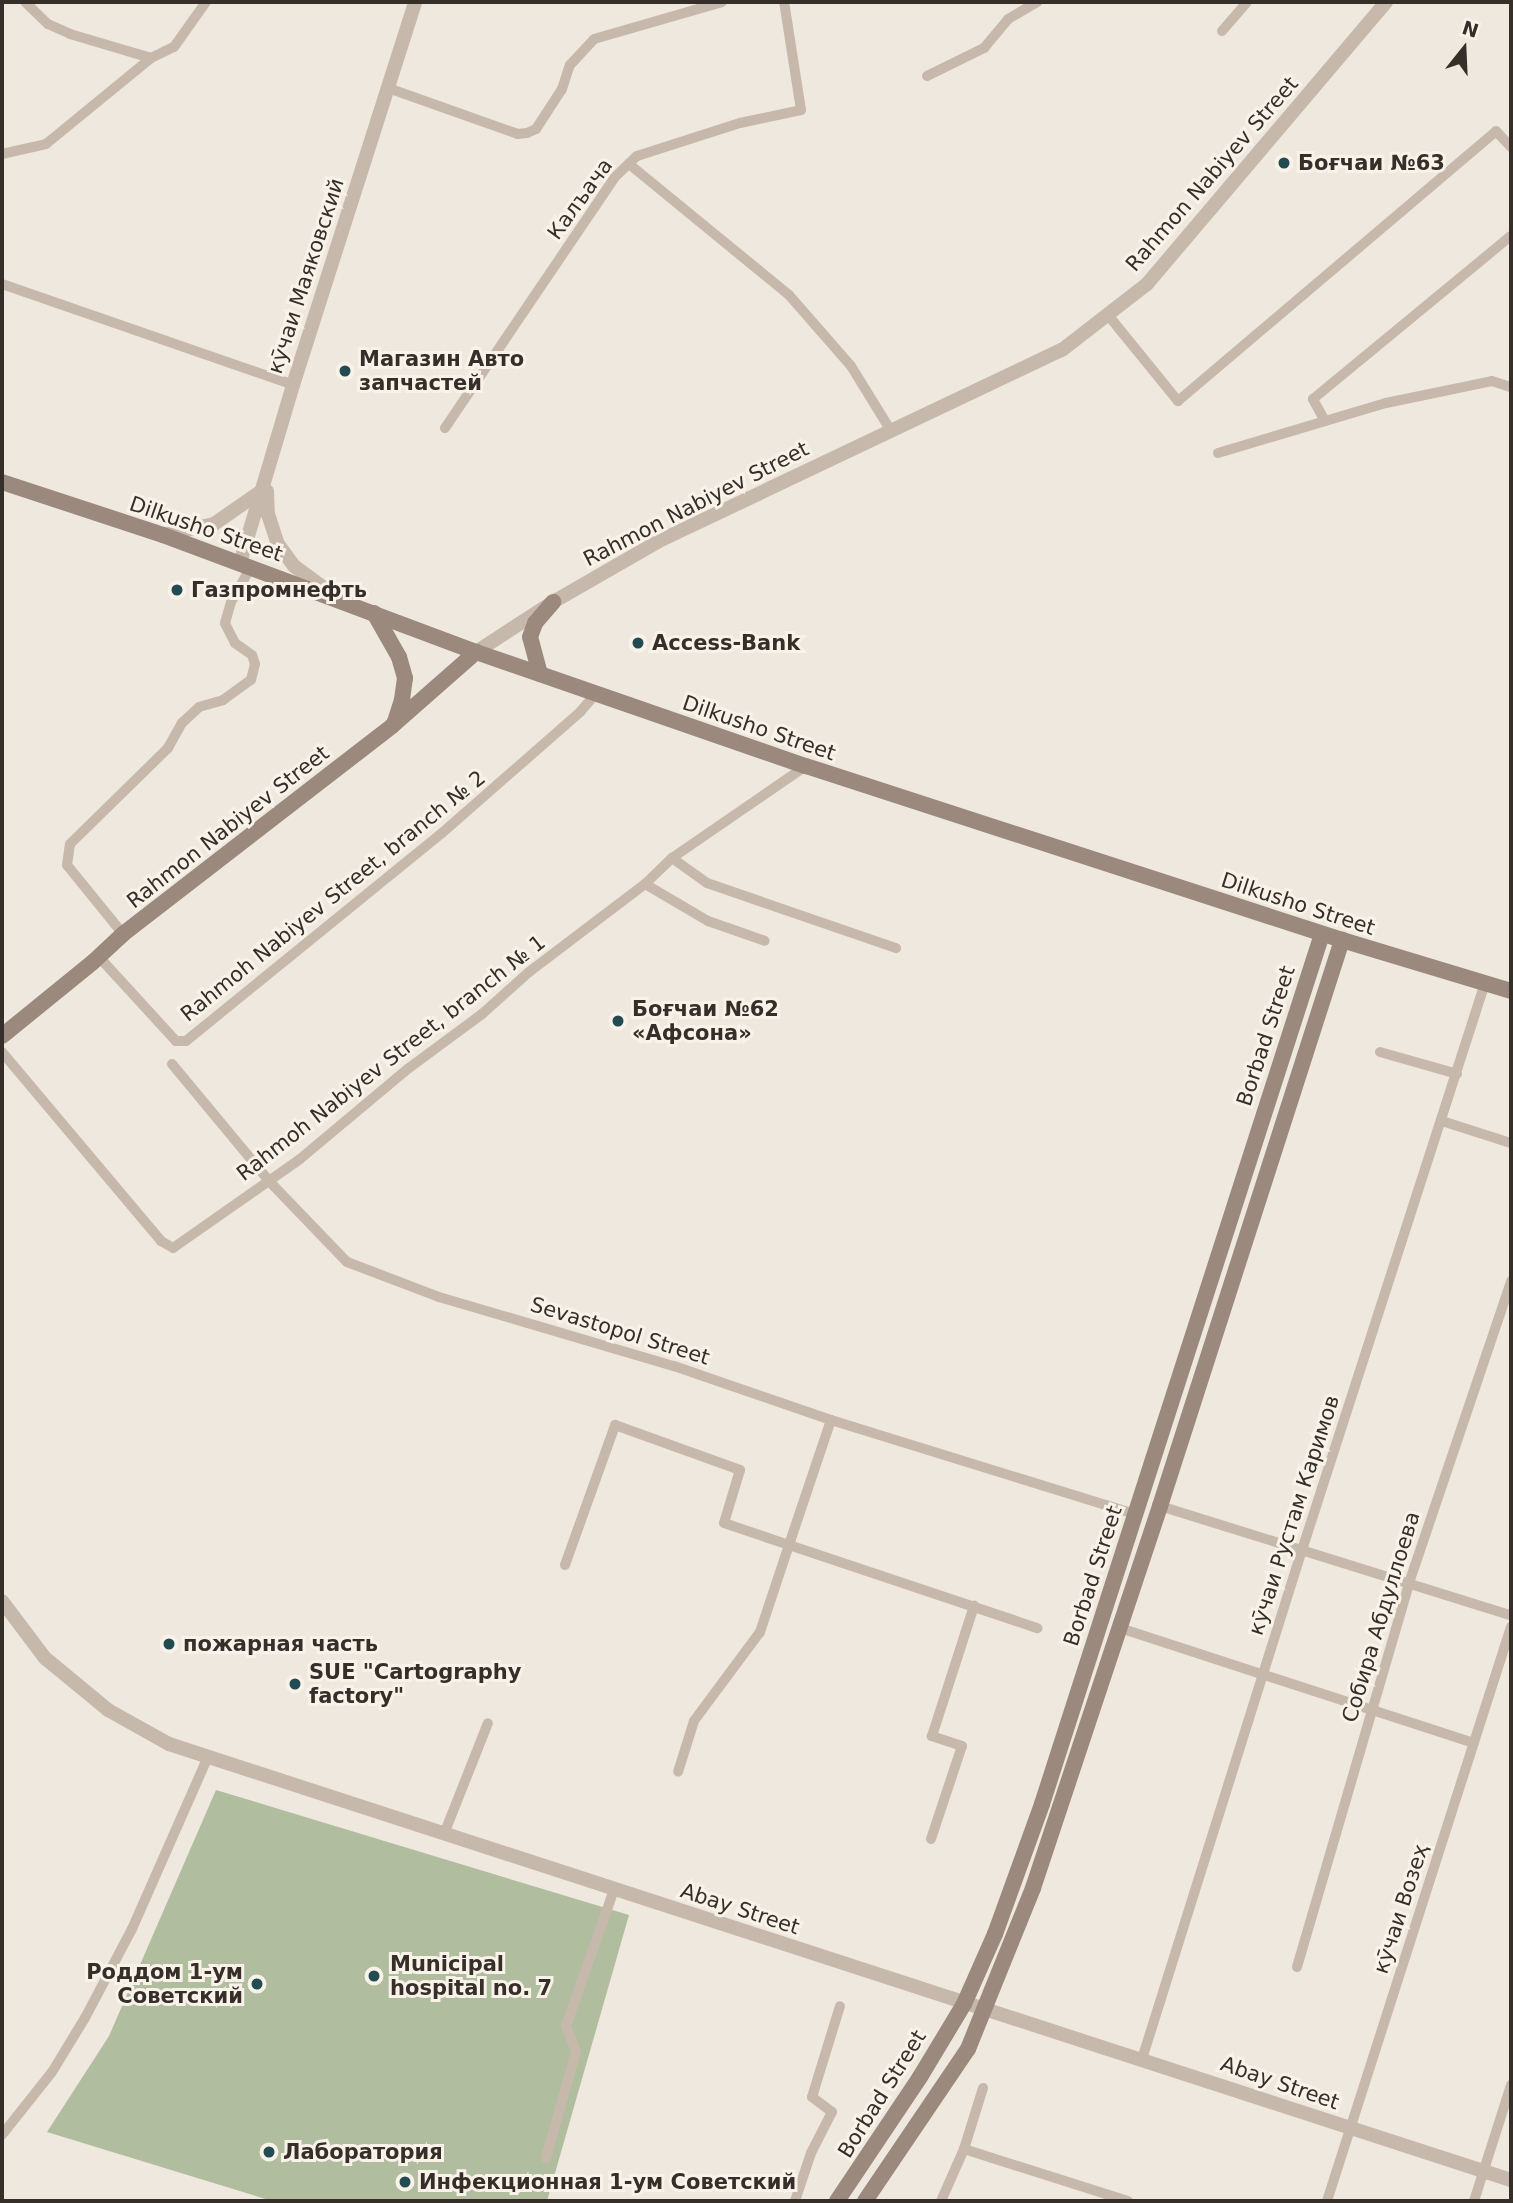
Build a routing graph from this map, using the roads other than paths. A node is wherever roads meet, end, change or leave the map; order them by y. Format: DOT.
graph roads {
  1 [pos="25,2"];
  2 [pos="206,2"];
  3 [pos="415,2"];
  4 [pos="722,2"];
  5 [pos="784,2"];
  6 [pos="1038,2"];
  7 [pos="1247,2"];
  8 [pos="1386,2"];
  9 [pos="1222,31"];
  10 [pos="151,58"];
  11 [pos="927,76"];
  12 [pos="388,88"];
  13 [pos="1511,147"];
  14 [pos="2,154"];
  15 [pos="629,164"];
  16 [pos="1511,236"];
  17 [pos="2,285"];
  18 [pos="1108,315"];
  19 [pos="293,385"];
  20 [pos="1511,387"];
  21 [pos="1325,421"];
  22 [pos="445,428"];
  23 [pos="891,431"];
  24 [pos="1217,453"];
  25 [pos="2,482"];
  26 [pos="265,485"];
  27 [pos="163,535"];
  28 [pos="245,565"];
  29 [pos="340,600"];
  30 [pos="553,602"];
  31 [pos="374,613"];
  32 [pos="477,652"];
  33 [pos="540,674"];
  34 [pos="595,695"];
  35 [pos="393,725"];
  36 [pos="806,766"];
  37 [pos="672,858"];
  38 [pos="645,884"];
  39 [pos="123,934"];
  40 [pos="1322,934"];
  41 [pos="1342,940"];
  42 [pos="765,941"];
  43 [pos="896,948"];
  44 [pos="99,957"];
  45 [pos="1485,984"];
  46 [pos="1511,991"];
  47 [pos="2,1036"];
  48 [pos="2,1052"];
  49 [pos="1380,1052"];
  50 [pos="172,1064"];
  51 [pos="1457,1074"];
  52 [pos="1442,1121"];
  53 [pos="1511,1143"];
  54 [pos="270,1181"];
  55 [pos="1511,1281"];
  56 [pos="831,1420"];
  57 [pos="1160,1506"];
  58 [pos="1135,1514"];
  59 [pos="789,1545"];
  60 [pos="1301,1550"];
  61 [pos="565,1565"];
  62 [pos="1409,1583"];
  63 [pos="2,1601"];
  64 [pos="974,1606"];
  65 [pos="1511,1615"];
  66 [pos="1511,1627"];
  67 [pos="1037,1628"];
  68 [pos="1120,1628"];
  69 [pos="1263,1673"];
  70 [pos="1373,1708"];
  71 [pos="488,1723"];
  72 [pos="1474,1743"];
  73 [pos="208,1758"];
  74 [pos="678,1772"];
  75 [pos="444,1834"];
  76 [pos="931,1839"];
  77 [pos="614,1890"];
  78 [pos="1297,1967"];
  79 [pos="964,2004"];
  80 [pos="840,2006"];
  81 [pos="986,2012"];
  82 [pos="1142,2059"];
  83 [pos="1511,2085"];
  84 [pos="983,2088"];
  85 [pos="1351,2130"];
  86 [pos="2,2135"];
  87 [pos="964,2149"];
  88 [pos="546,2158"];
  89 [pos="1484,2172"];
  90 [pos="1511,2180"];
  91 [pos="1097,2197"];
  92 [pos="795,2201"];
  93 [pos="837,2201"];
  94 [pos="865,2201"];
  95 [pos="941,2201"];
  96 [pos="1128,2201"];
  97 [pos="1327,2201"];
  98 [pos="1475,2201"];
  1 -- 10 [label="street"];
  2 -- 10 [label="street"];
  3 -- 12 [label="street, кӯчаи Маяковский"];
  4 -- 12 [label="street"];
  5 -- 15 [label="street, Калъача"];
  6 -- 11 [label="street"];
  7 -- 9 [label="street"];
  8 -- 18 [label="street, Rahmon Nabiyev Street"];
  10 -- 14 [label="street"];
  12 -- 19 [label="street, кӯчаи Маяковский"];
  13 -- 18 [label="street"];
  15 -- 22 [label="street, Калъача"];
  15 -- 23 [label="street"];
  16 -- 21 [label="street"];
  17 -- 19 [label="street"];
  18 -- 23 [label="street, Rahmon Nabiyev Street"];
  19 -- 26 [label="street, кӯчаи Маяковский"];
  20 -- 21 [label="street"];
  21 -- 24 [label="street"];
  23 -- 30 [label="street, Rahmon Nabiyev Street"];
  25 -- 27 [label="main road, Dilkusho Street"];
  26 -- 27 [label="street"];
  26 -- 28 [label="street, кӯчаи Маяковский"];
  26 -- 29 [label="street"];
  27 -- 28 [label="main road, Dilkusho Street"];
  28 -- 29 [label="main road, Dilkusho Street"];
  28 -- 39 [label="street"];
  29 -- 31 [label="main road, Dilkusho Street"];
  30 -- 32 [label="street, Rahmon Nabiyev Street"];
  30 -- 33 [label="main road"];
  31 -- 32 [label="main road, Dilkusho Street"];
  31 -- 35 [label="main road"];
  32 -- 33 [label="main road, Dilkusho Street"];
  32 -- 35 [label="main road, Rahmon Nabiyev Street"];
  33 -- 34 [label="main road, Dilkusho Street"];
  34 -- 36 [label="main road, Dilkusho Street"];
  34 -- 44 [label="street, Rahmoh Nabiyev Street, branch № 2"];
  35 -- 39 [label="main road, Rahmon Nabiyev Street"];
  36 -- 37 [label="street, Rahmoh Nabiyev Street, branch № 1"];
  36 -- 40 [label="main road, Dilkusho Street"];
  37 -- 38 [label="street, Rahmoh Nabiyev Street, branch № 1"];
  37 -- 43 [label="street"];
  38 -- 42 [label="street"];
  38 -- 54 [label="street, Rahmoh Nabiyev Street, branch № 1"];
  39 -- 44 [label="main road, Rahmon Nabiyev Street"];
  40 -- 41 [label="main road, Dilkusho Street"];
  40 -- 58 [label="main road, Borbad Street"];
  41 -- 45 [label="main road, Dilkusho Street"];
  41 -- 57 [label="main road, Borbad Street"];
  44 -- 47 [label="main road, Rahmon Nabiyev Street"];
  45 -- 46 [label="main road, Dilkusho Street"];
  45 -- 51 [label="street, кӯчаи Рустам Каримов"];
  48 -- 54 [label="street, Rahmoh Nabiyev Street, branch № 1"];
  49 -- 51 [label="street"];
  50 -- 54 [label="street, Sevastopol Street"];
  51 -- 52 [label="street, кӯчаи Рустам Каримов"];
  52 -- 53 [label="street"];
  52 -- 60 [label="street, кӯчаи Рустам Каримов"];
  54 -- 56 [label="street, Sevastopol Street"];
  55 -- 62 [label="street, Собира Абдуллоева"];
  56 -- 58 [label="street, Sevastopol Street"];
  56 -- 59 [label="street"];
  57 -- 60 [label="street"];
  57 -- 68 [label="main road, Borbad Street"];
  58 -- 79 [label="main road, Borbad Street"];
  59 -- 61 [label="street"];
  59 -- 64 [label="street"];
  59 -- 74 [label="street"];
  60 -- 62 [label="street"];
  60 -- 69 [label="street, кӯчаи Рустам Каримов"];
  62 -- 65 [label="street"];
  62 -- 70 [label="street, Собира Абдуллоева"];
  63 -- 73 [label="street, Abay Street"];
  64 -- 67 [label="street"];
  64 -- 76 [label="street"];
  66 -- 72 [label="street, кӯчаи Возеҳ"];
  68 -- 69 [label="street"];
  68 -- 81 [label="main road, Borbad Street"];
  69 -- 70 [label="street"];
  69 -- 82 [label="street, кӯчаи Рустам Каримов"];
  70 -- 72 [label="street"];
  70 -- 78 [label="street, Собира Абдуллоева"];
  71 -- 75 [label="street"];
  72 -- 85 [label="street, кӯчаи Возеҳ"];
  73 -- 75 [label="street, Abay Street"];
  73 -- 86 [label="street"];
  75 -- 77 [label="street, Abay Street"];
  77 -- 79 [label="street, Abay Street"];
  77 -- 88 [label="street"];
  79 -- 81 [label="street, Abay Street"];
  79 -- 93 [label="main road, Borbad Street"];
  80 -- 92 [label="street"];
  81 -- 82 [label="street, Abay Street"];
  81 -- 94 [label="main road, Borbad Street"];
  82 -- 85 [label="street, Abay Street"];
  83 -- 89 [label="street"];
  84 -- 87 [label="street"];
  85 -- 89 [label="street, Abay Street"];
  85 -- 97 [label="street, кӯчаи Возеҳ"];
  87 -- 91 [label="street"];
  87 -- 95 [label="street"];
  89 -- 90 [label="street, Abay Street"];
  89 -- 98 [label="street"];
  91 -- 96 [label="street"];
}
